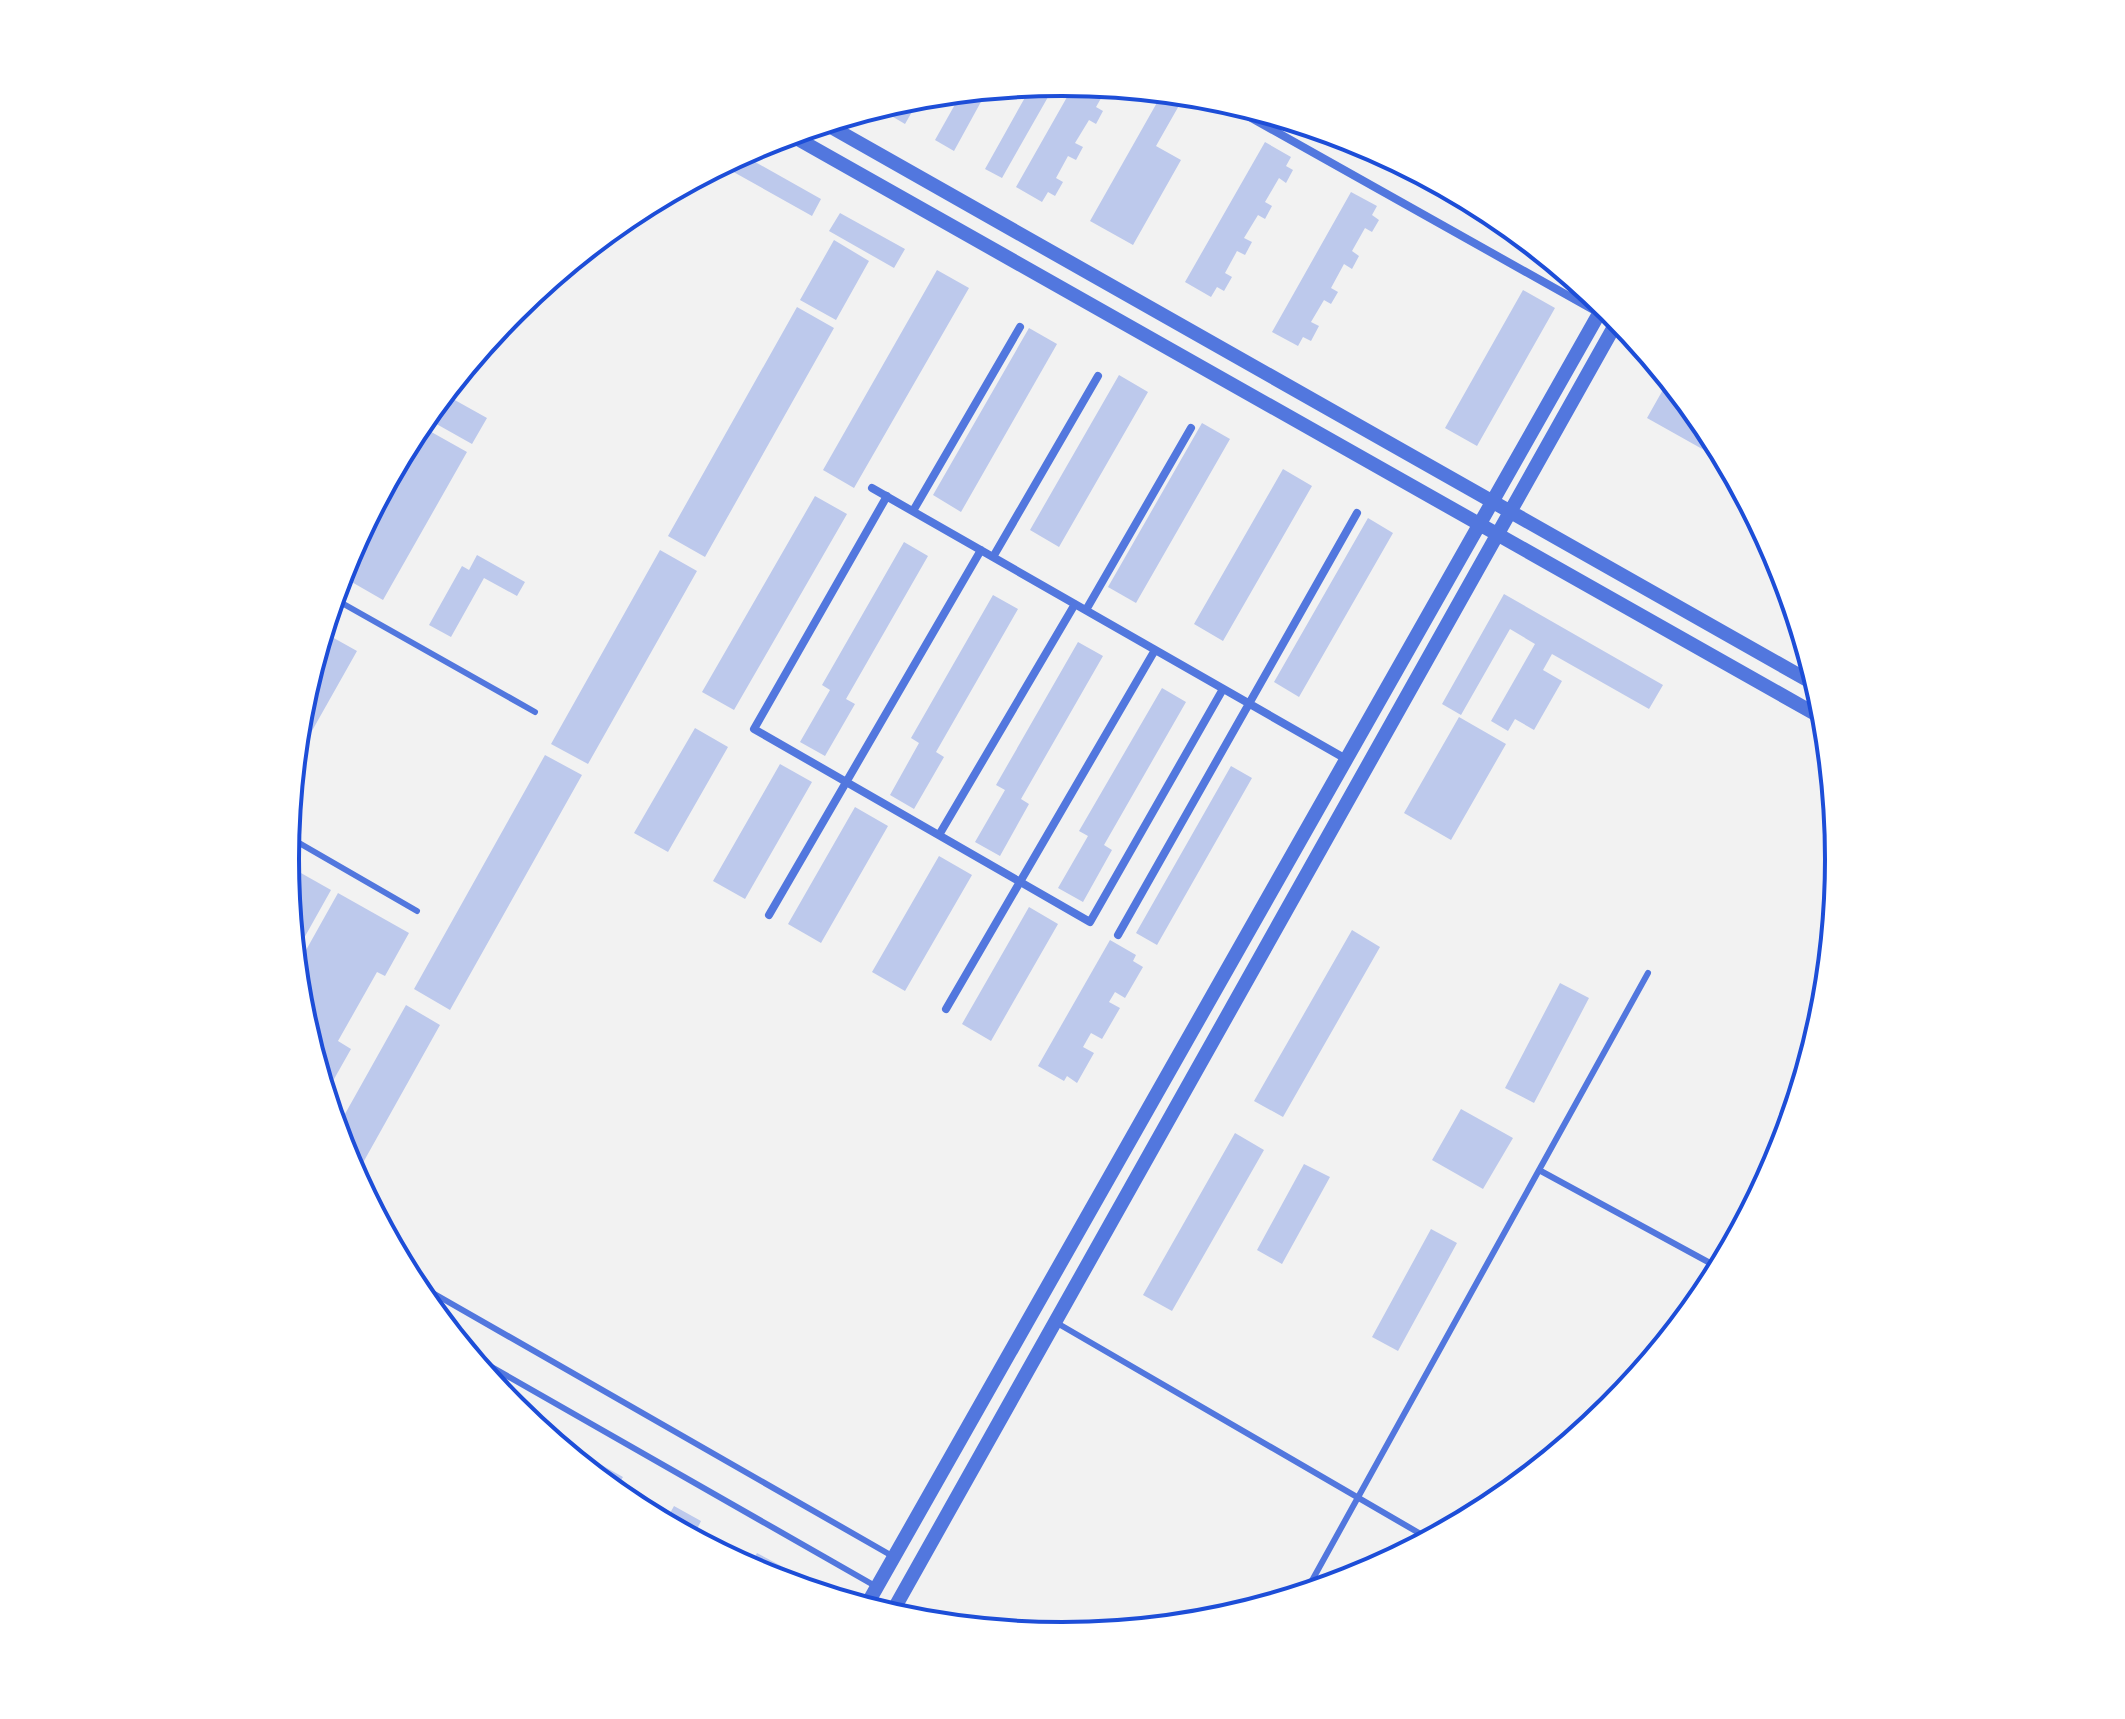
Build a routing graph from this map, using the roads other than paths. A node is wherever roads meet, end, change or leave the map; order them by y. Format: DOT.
graph roads {
  1 [pos="1260,122"];
  2 [pos="837,131"];
  3 [pos="803,142"];
  4 [pos="1574,293"];
  5 [pos="1598,316"];
  6 [pos="1020,327"];
  7 [pos="1612,330"];
  8 [pos="1098,376"];
  9 [pos="1191,428"];
  10 [pos="872,488"];
  11 [pos="887,496"];
  12 [pos="1492,501"];
  13 [pos="913,511"];
  14 [pos="1509,511"];
  15 [pos="1357,513"];
  16 [pos="1479,524"];
  17 [pos="1497,534"];
  18 [pos="981,550"];
  19 [pos="993,557"];
  20 [pos="344,604"];
  21 [pos="1075,604"];
  22 [pos="1086,610"];
  23 [pos="1155,650"];
  24 [pos="1804,678"];
  25 [pos="1223,689"];
  26 [pos="1250,704"];
  27 [pos="535,712"];
  28 [pos="1811,712"];
  29 [pos="1346,759"];
  30 [pos="846,782"];
  31 [pos="939,835"];
  32 [pos="300,843"];
  33 [pos="1021,882"];
  34 [pos="417,911"];
  35 [pos="769,915"];
  36 [pos="1118,935"];
  37 [pos="1648,973"];
  38 [pos="946,1009"];
  39 [pos="1539,1170"];
  40 [pos="1710,1263"];
  41 [pos="436,1295"];
  42 [pos="1054,1321"];
  43 [pos="492,1367"];
  44 [pos="1357,1499"];
  45 [pos="1420,1534"];
  46 [pos="894,1557"];
  47 [pos="1312,1581"];
  48 [pos="877,1587"];
  49 [pos="871,1598"];
  50 [pos="897,1604"];
  1 -- 4 [label="street"];
  2 -- 12 [label="street"];
  3 -- 16 [label="street"];
  5 -- 12 [label="street"];
  6 -- 13 [label="street"];
  7 -- 14 [label="street"];
  8 -- 19 [label="street"];
  9 -- 22 [label="street"];
  10 -- 11 [label="street"];
  11 -- 13 [label="street"];
  11 -- 30 [label="street"];
  12 -- 14 [label="street"];
  12 -- 16 [label="street"];
  13 -- 18 [label="street"];
  14 -- 17 [label="street"];
  14 -- 24 [label="street"];
  15 -- 26 [label="street"];
  16 -- 17 [label="street"];
  16 -- 29 [label="street"];
  17 -- 28 [label="street"];
  17 -- 42 [label="street"];
  18 -- 19 [label="street"];
  18 -- 30 [label="street"];
  19 -- 21 [label="street"];
  20 -- 27 [label="lane"];
  21 -- 22 [label="street"];
  21 -- 31 [label="street"];
  22 -- 23 [label="street"];
  23 -- 25 [label="street"];
  23 -- 33 [label="street"];
  25 -- 26 [label="street"];
  25 -- 33 [label="street"];
  26 -- 29 [label="street"];
  26 -- 36 [label="street"];
  29 -- 46 [label="street"];
  30 -- 31 [label="street"];
  30 -- 35 [label="street"];
  31 -- 33 [label="street"];
  32 -- 34 [label="lane"];
  33 -- 38 [label="street"];
  37 -- 39 [label="lane"];
  39 -- 40 [label="lane"];
  39 -- 44 [label="lane"];
  41 -- 46 [label="lane"];
  42 -- 44 [label="lane"];
  42 -- 50 [label="street"];
  43 -- 48 [label="lane"];
  44 -- 45 [label="lane"];
  44 -- 47 [label="lane"];
  46 -- 48 [label="street"];
  48 -- 49 [label="street"];
}
